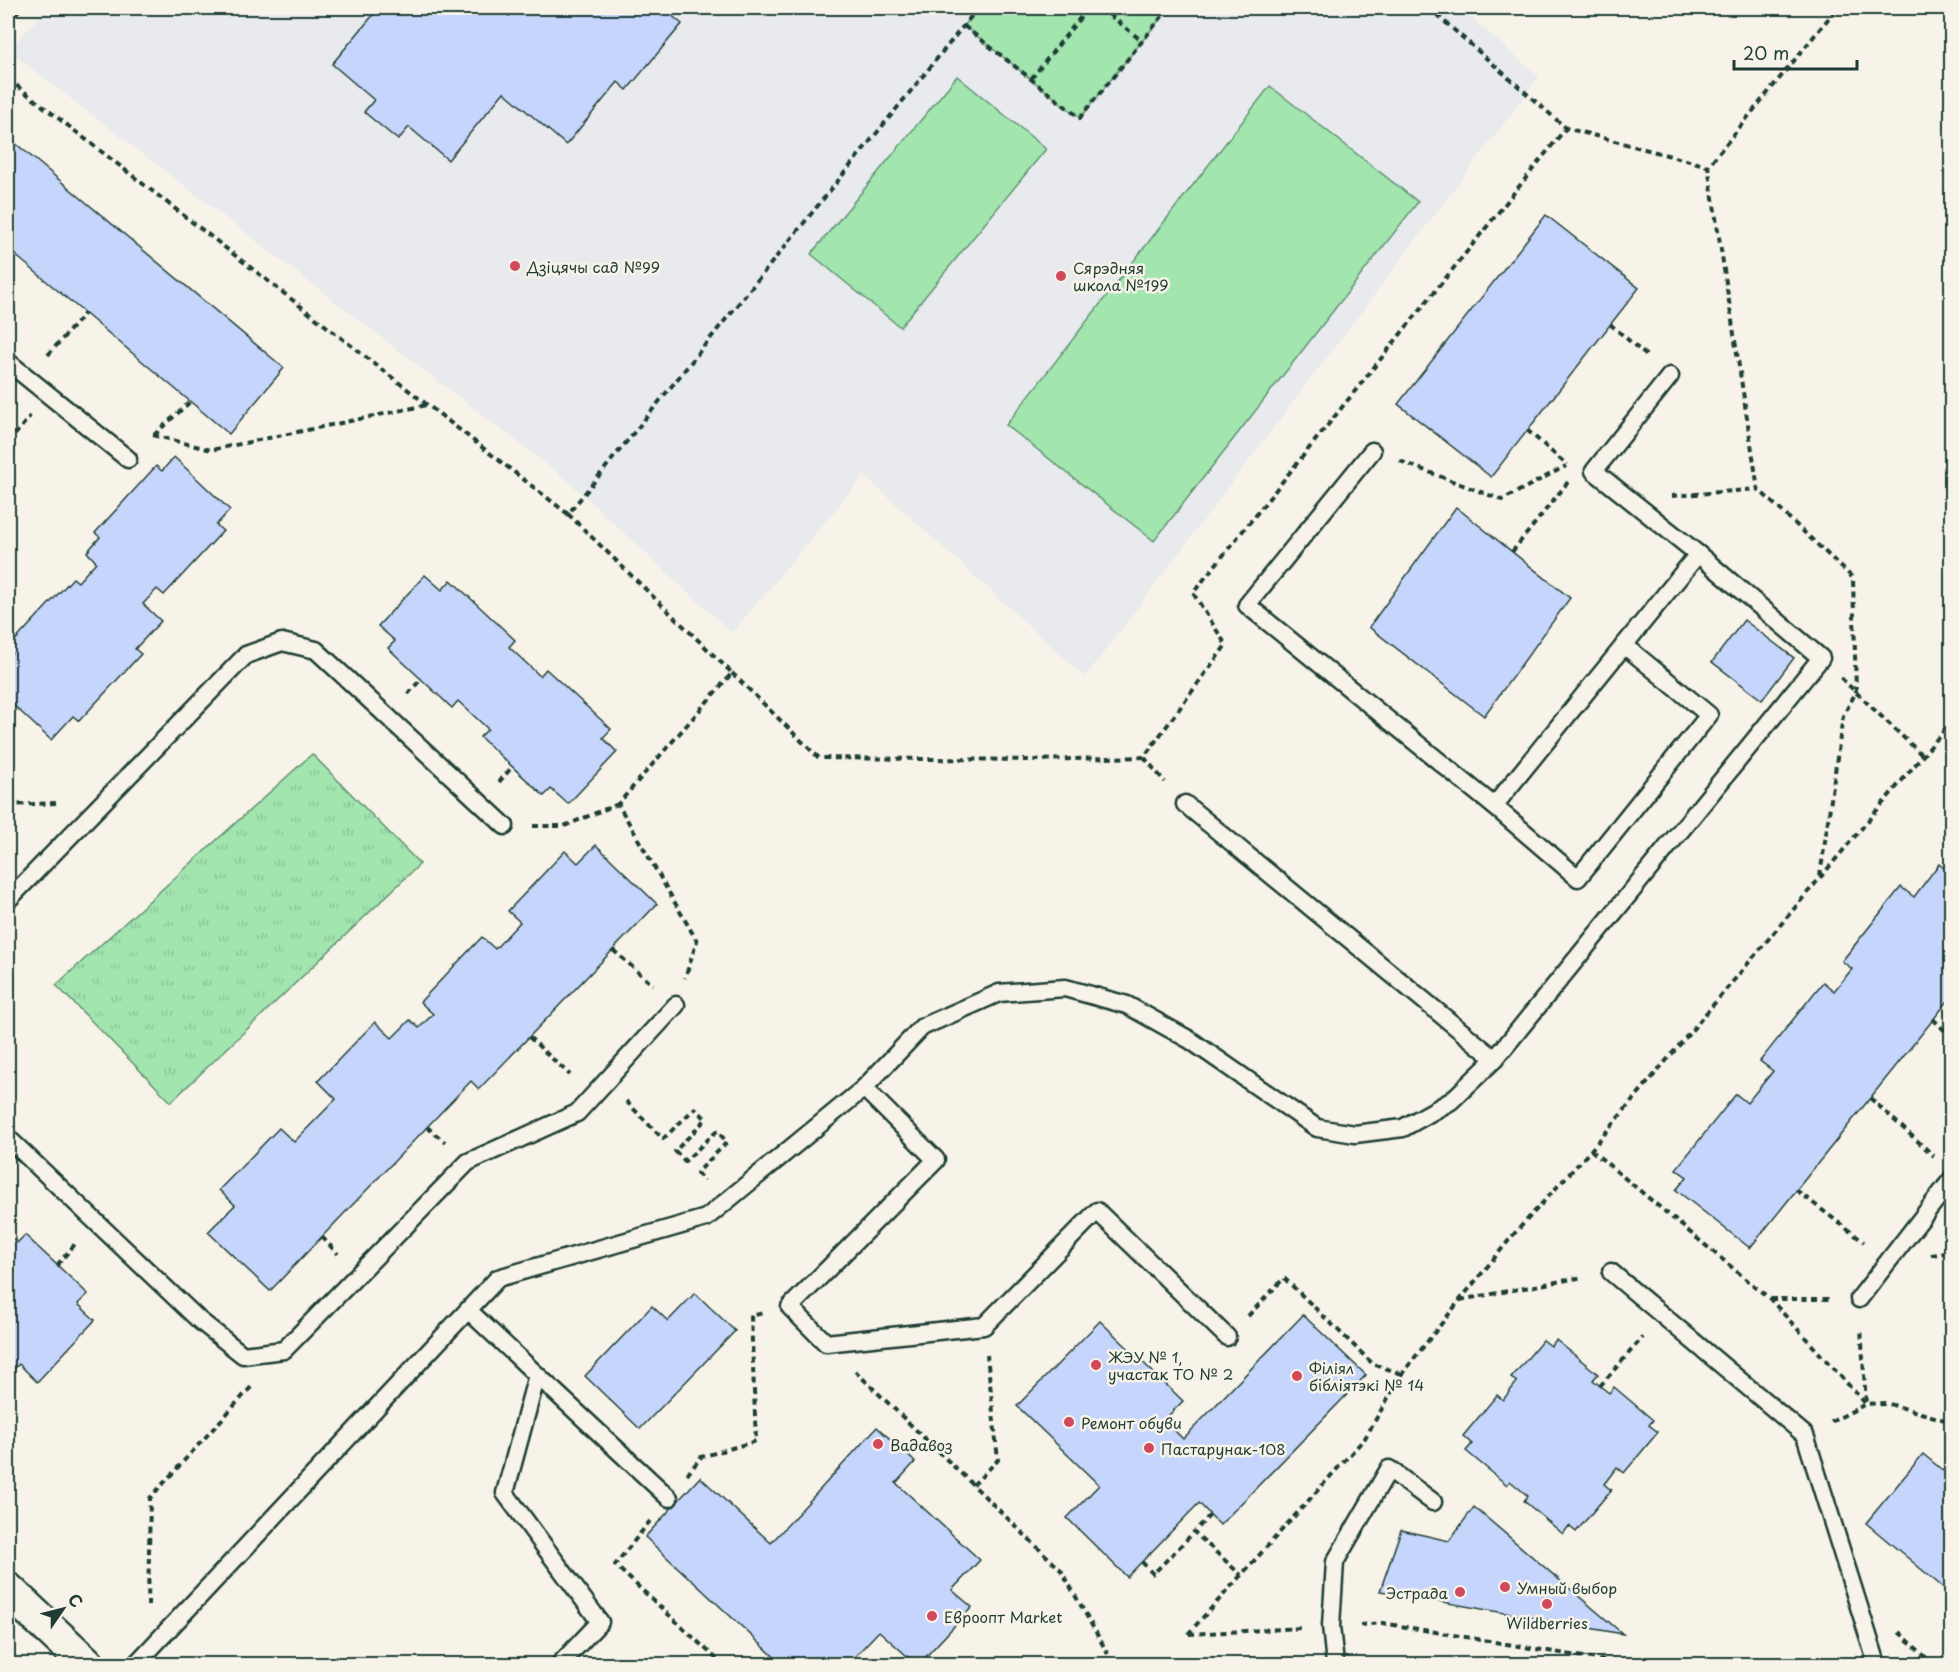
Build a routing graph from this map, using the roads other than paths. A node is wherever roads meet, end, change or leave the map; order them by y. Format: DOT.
graph roads {
  1 [pos="8,362"];
  2 [pos="1670,376"];
  3 [pos="1372,451"];
  4 [pos="128,459"];
  5 [pos="1698,554"];
  6 [pos="1624,645"];
  7 [pos="1185,804"];
  8 [pos="1494,806"];
  9 [pos="505,826"];
  10 [pos="8,900"];
  11 [pos="676,1005"];
  12 [pos="1495,1059"];
  13 [pos="864,1088"];
  14 [pos="8,1138"];
  15 [pos="1952,1179"];
  16 [pos="1611,1272"];
  17 [pos="1859,1299"];
  18 [pos="468,1310"];
  19 [pos="1227,1337"];
  20 [pos="537,1375"];
  21 [pos="669,1498"];
  22 [pos="1433,1502"];
  23 [pos="8,1590"];
  24 [pos="87,1665"];
  25 [pos="136,1665"];
  26 [pos="560,1665"];
  27 [pos="1335,1665"];
  28 [pos="1877,1665"];
  1 -- 4 [label="lane"];
  2 -- 5 [label="lane"];
  3 -- 8 [label="lane"];
  5 -- 6 [label="lane"];
  5 -- 12 [label="lane"];
  6 -- 8 [label="lane"];
  6 -- 8 [label="lane"];
  7 -- 12 [label="lane"];
  9 -- 10 [label="lane"];
  11 -- 14 [label="lane"];
  12 -- 13 [label="lane"];
  13 -- 18 [label="lane"];
  13 -- 19 [label="lane"];
  15 -- 17 [label="lane"];
  16 -- 28 [label="lane"];
  18 -- 20 [label="lane"];
  18 -- 25 [label="lane"];
  20 -- 21 [label="lane"];
  20 -- 26 [label="lane"];
  22 -- 27 [label="lane"];
  23 -- 24 [label="street"];
}
